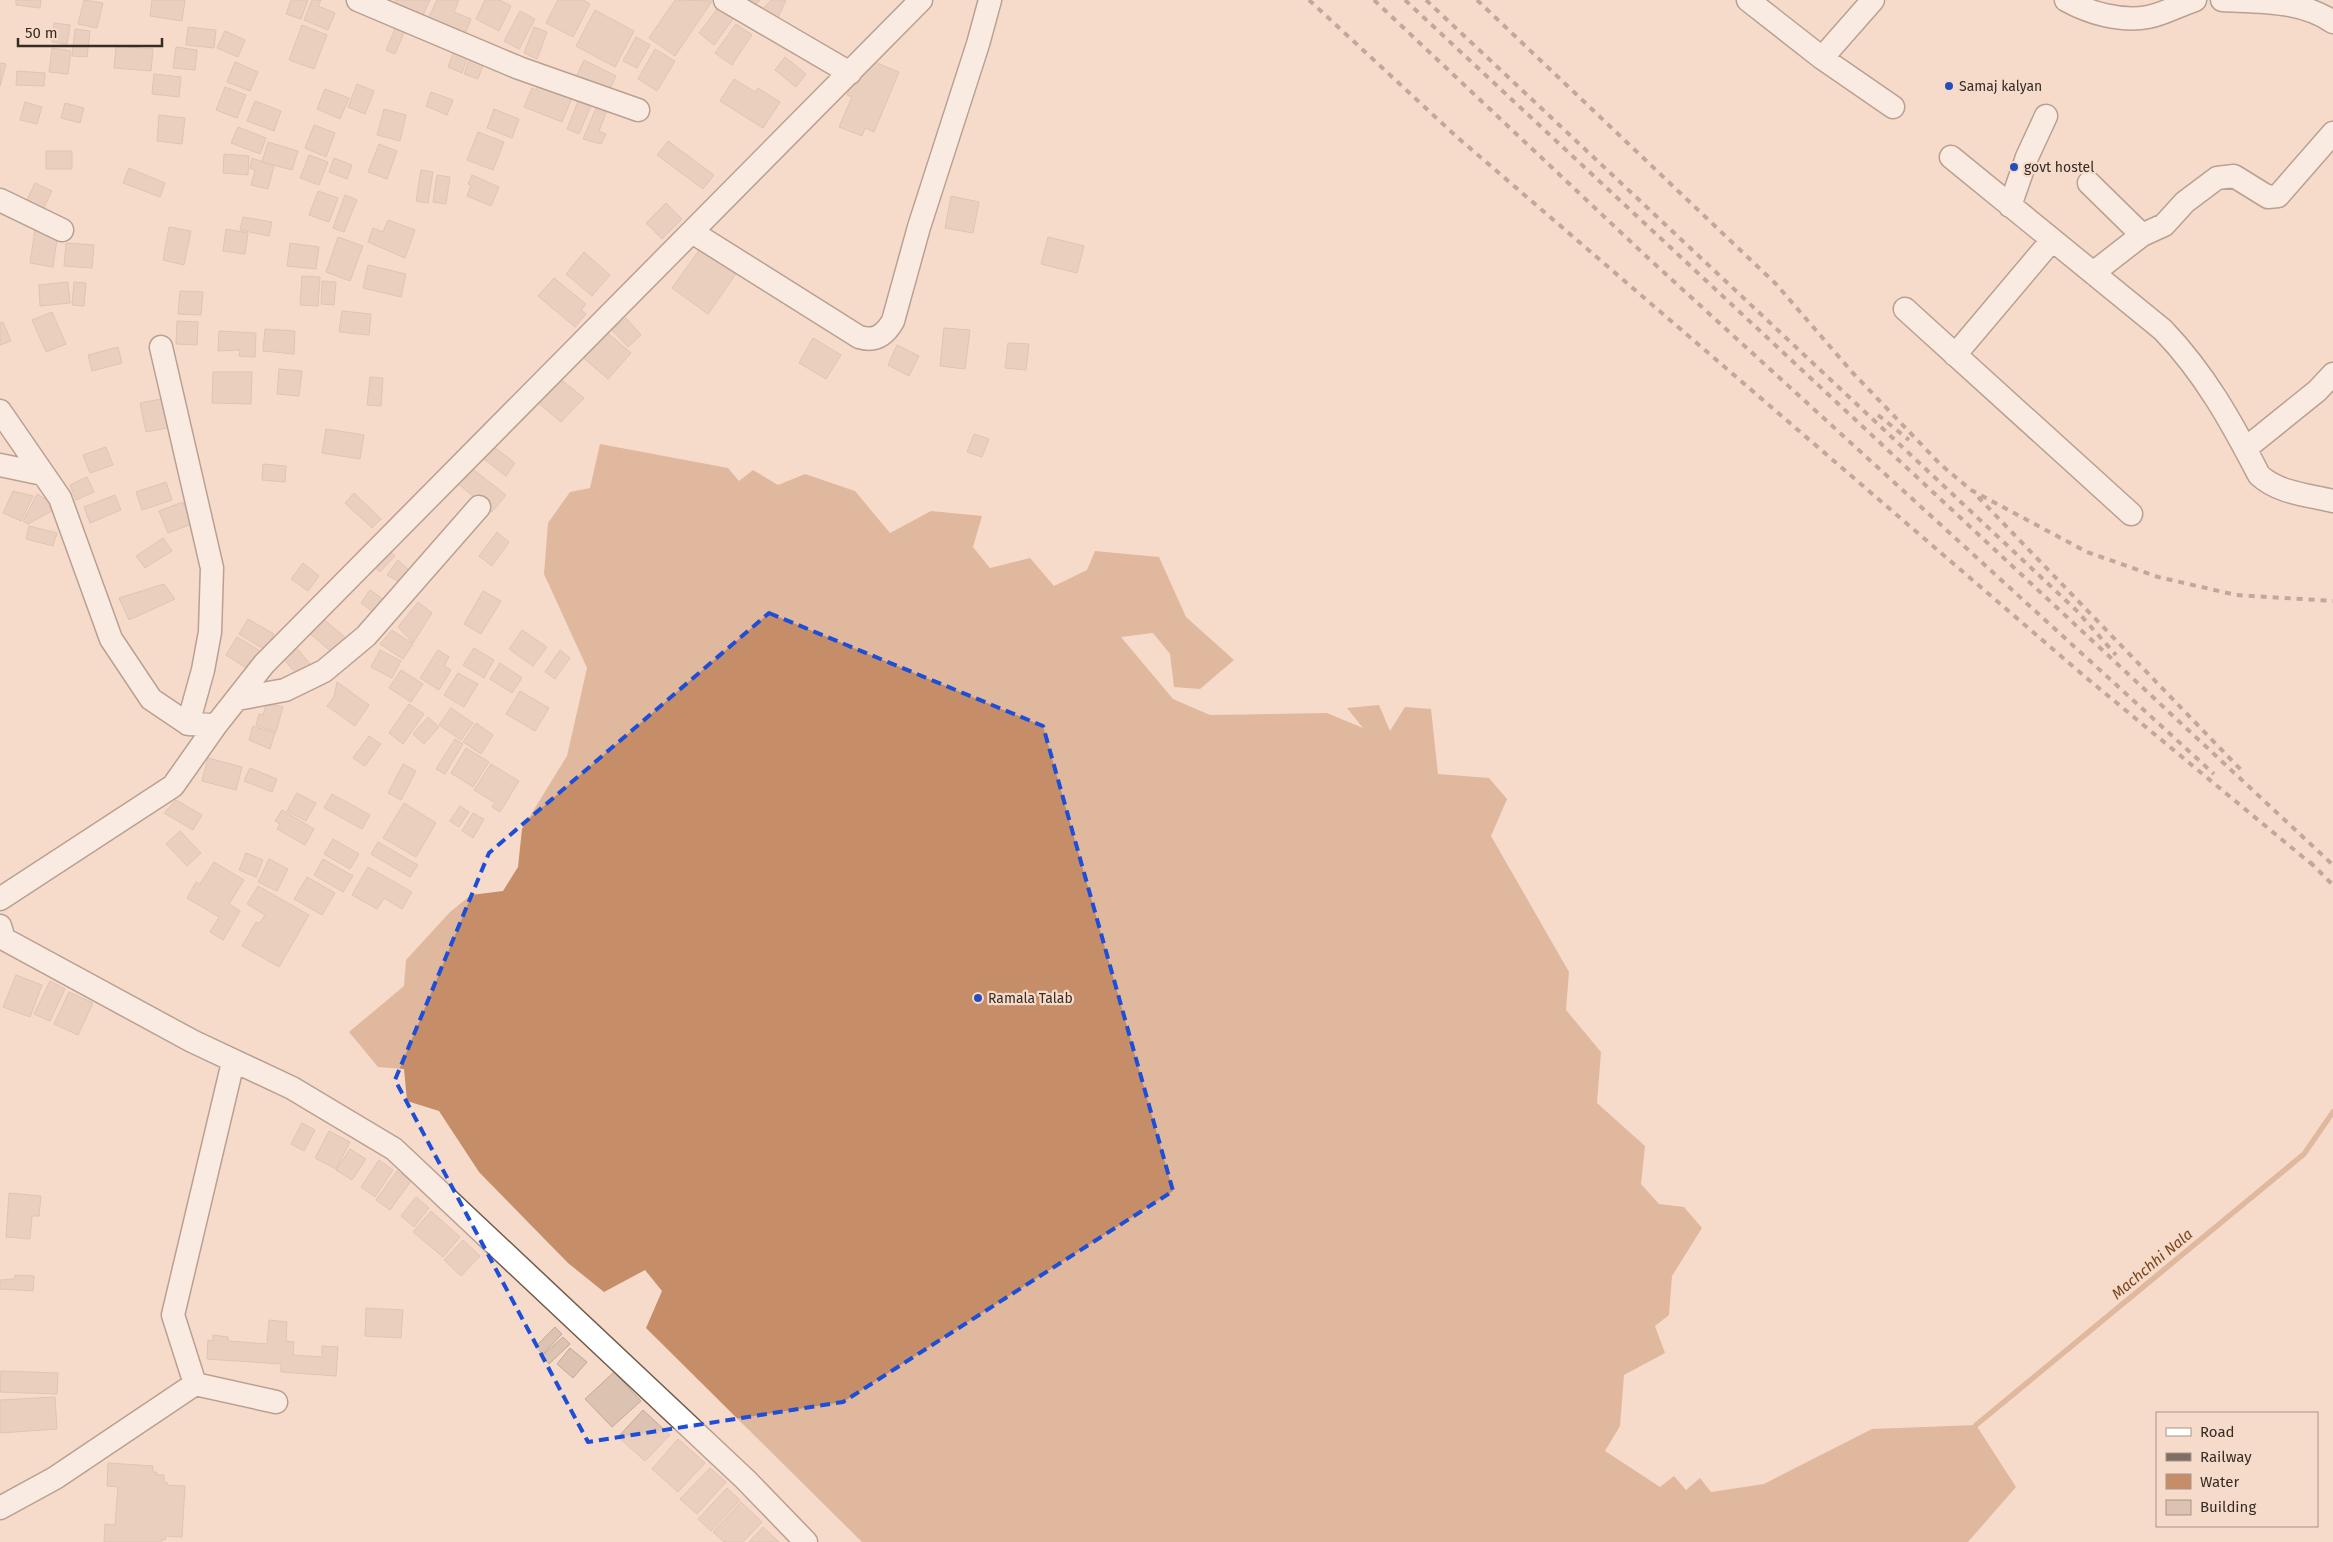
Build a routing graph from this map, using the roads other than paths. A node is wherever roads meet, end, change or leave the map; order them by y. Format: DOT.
graph roads {
  1 [pos="358,0"];
  2 [pos="725,0"];
  3 [pos="990,0"];
  4 [pos="1748,0"];
  5 [pos="1873,0"];
  6 [pos="2066,0"];
  7 [pos="2195,0"];
  8 [pos="2222,0"];
  9 [pos="916,2"];
  10 [pos="2333,22"];
  11 [pos="1822,58"];
  12 [pos="850,73"];
  13 [pos="1893,107"];
  14 [pos="638,110"];
  15 [pos="2046,116"];
  16 [pos="2333,133"];
  17 [pos="1951,158"];
  18 [pos="2089,183"];
  19 [pos="0,200"];
  20 [pos="2010,206"];
  21 [pos="62,230"];
  22 [pos="692,232"];
  23 [pos="2142,235"];
  24 [pos="2052,240"];
  25 [pos="2093,272"];
  26 [pos="1905,309"];
  27 [pos="161,347"];
  28 [pos="1955,355"];
  29 [pos="2333,374"];
  30 [pos="0,411"];
  31 [pos="2245,449"];
  32 [pos="0,465"];
  33 [pos="44,474"];
  34 [pos="2333,501"];
  35 [pos="479,507"];
  36 [pos="2131,514"];
  37 [pos="236,699"];
  38 [pos="188,724"];
  39 [pos="216,725"];
  40 [pos="0,899"];
  41 [pos="1,941"];
  42 [pos="233,1062"];
  43 [pos="195,1384"];
  44 [pos="276,1402"];
  45 [pos="0,1508"];
  46 [pos="806,1542"];
  1 -- 14 [label="street"];
  2 -- 12 [label="street"];
  3 -- 22 [label="street"];
  4 -- 11 [label="street"];
  5 -- 11 [label="street"];
  6 -- 7 [label="street"];
  8 -- 10 [label="street"];
  9 -- 12 [label="street"];
  11 -- 13 [label="street"];
  12 -- 22 [label="street"];
  15 -- 20 [label="street"];
  16 -- 23 [label="street"];
  17 -- 20 [label="street"];
  18 -- 23 [label="street"];
  19 -- 21 [label="street"];
  20 -- 24 [label="street"];
  22 -- 37 [label="street"];
  23 -- 25 [label="street"];
  24 -- 25 [label="street"];
  24 -- 28 [label="street"];
  25 -- 31 [label="street"];
  26 -- 28 [label="street"];
  27 -- 38 [label="street"];
  28 -- 36 [label="street"];
  29 -- 31 [label="street"];
  30 -- 33 [label="street"];
  31 -- 34 [label="street"];
  32 -- 33 [label="street"];
  33 -- 38 [label="street"];
  35 -- 37 [label="street"];
  37 -- 39 [label="street"];
  38 -- 39 [label="street"];
  39 -- 40 [label="street"];
  41 -- 42 [label="street"];
  42 -- 43 [label="street"];
  42 -- 46 [label="street"];
  43 -- 44 [label="street"];
  43 -- 45 [label="street"];
}
